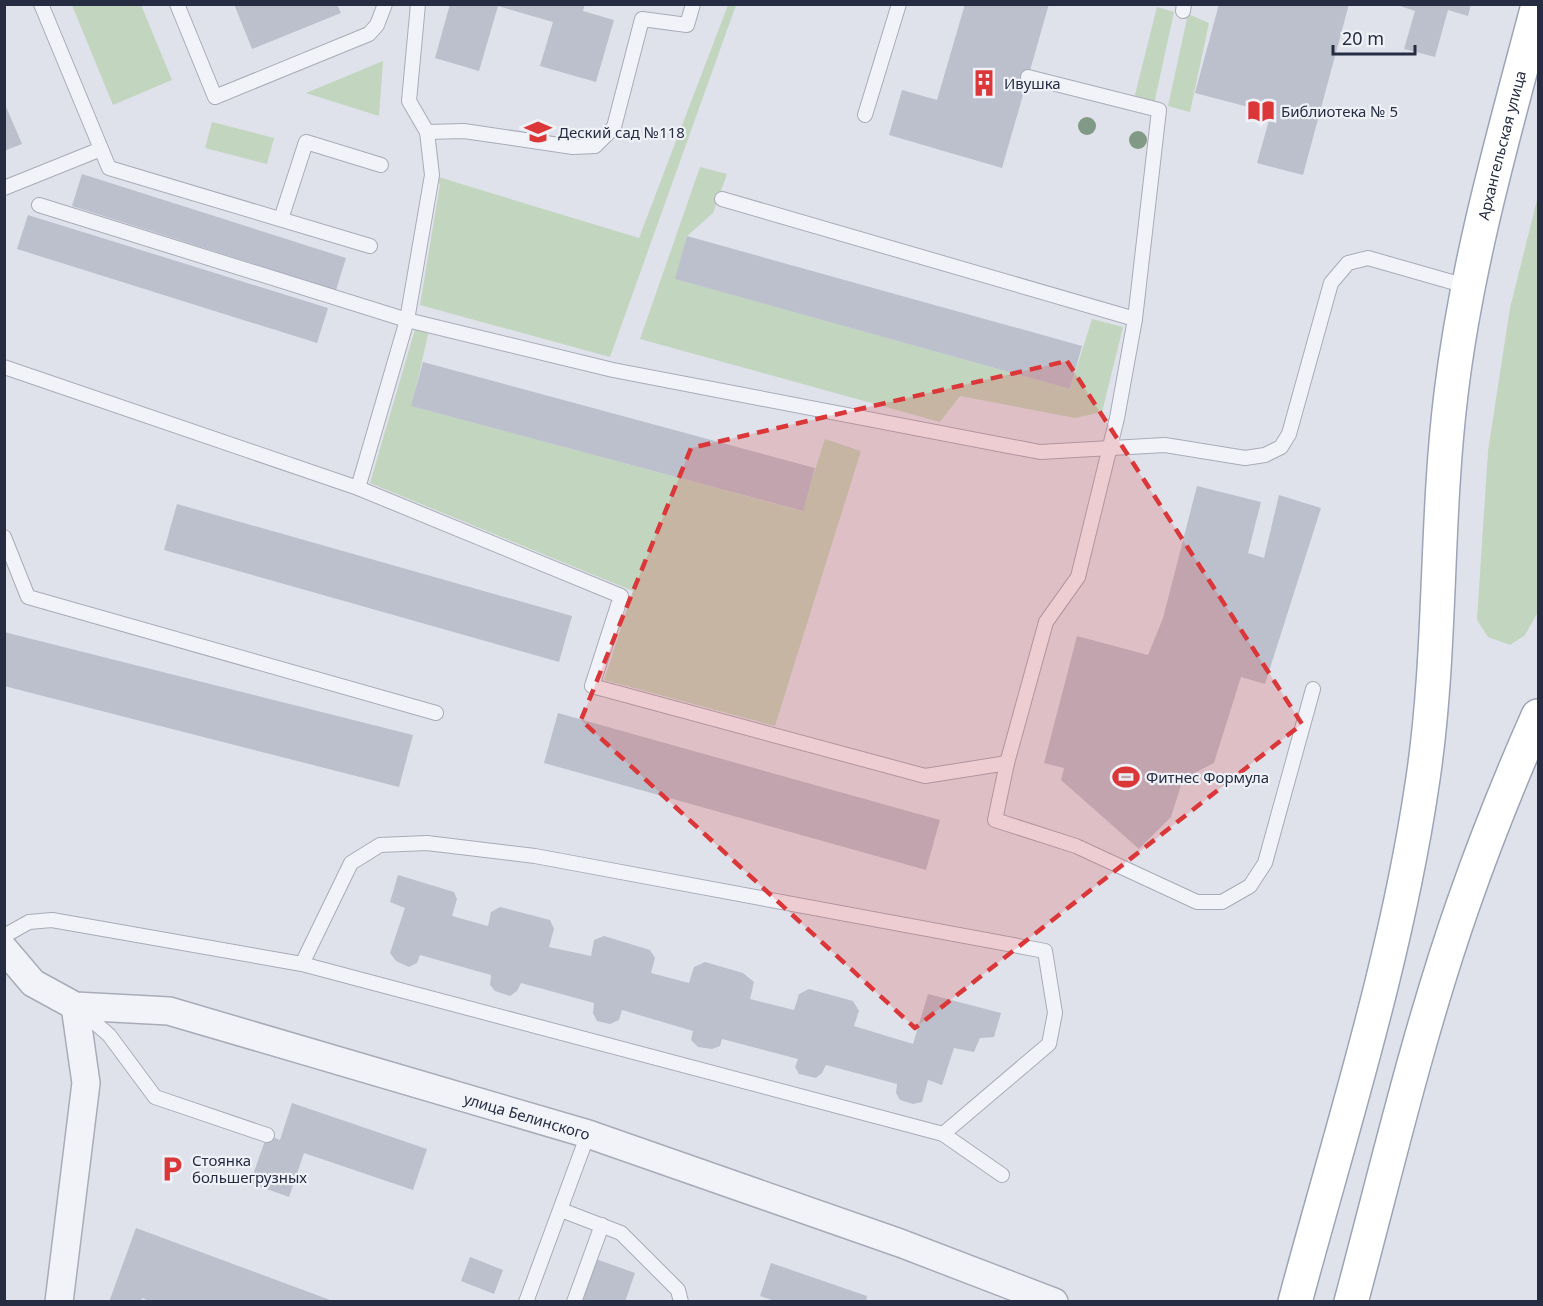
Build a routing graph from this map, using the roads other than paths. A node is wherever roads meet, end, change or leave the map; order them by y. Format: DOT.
graph roads {
  1 [pos="41,4"];
  2 [pos="177,4"];
  3 [pos="385,4"];
  4 [pos="418,4"];
  5 [pos="693,4"];
  6 [pos="899,4"];
  7 [pos="1539,5"];
  8 [pos="1028,76"];
  9 [pos="865,115"];
  10 [pos="427,132"];
  11 [pos="101,149"];
  12 [pos="381,165"];
  13 [pos="4,189"];
  14 [pos="722,199"];
  15 [pos="39,205"];
  16 [pos="281,219"];
  17 [pos="370,246"];
  18 [pos="1466,286"];
  19 [pos="1135,319"];
  20 [pos="407,320"];
  21 [pos="4,367"];
  22 [pos="1108,449"];
  23 [pos="358,488"];
  24 [pos="4,537"];
  25 [pos="1313,689"];
  26 [pos="436,713"];
  27 [pos="1539,716"];
  28 [pos="1007,763"];
  29 [pos="4,936"];
  30 [pos="4,949"];
  31 [pos="302,964"];
  32 [pos="75,1006"];
  33 [pos="588,1134"];
  34 [pos="943,1134"];
  35 [pos="267,1135"];
  36 [pos="1002,1175"];
  37 [pos="561,1210"];
  38 [pos="602,1225"];
  39 [pos="59,1302"];
  40 [pos="526,1302"];
  41 [pos="574,1302"];
  42 [pos="681,1302"];
  43 [pos="1054,1302"];
  44 [pos="1295,1302"];
  45 [pos="1351,1302"];
  1 -- 11 [label="lane"];
  2 -- 3 [label="lane"];
  4 -- 10 [label="lane"];
  5 -- 10 [label="lane"];
  6 -- 9 [label="lane"];
  7 -- 18 [label="main road, Архангельская улица"];
  8 -- 19 [label="lane"];
  10 -- 20 [label="lane"];
  11 -- 13 [label="lane"];
  11 -- 16 [label="lane"];
  12 -- 16 [label="lane"];
  14 -- 19 [label="lane"];
  15 -- 20 [label="lane"];
  16 -- 17 [label="lane"];
  18 -- 22 [label="lane"];
  18 -- 44 [label="main road, Архангельская улица"];
  19 -- 22 [label="lane"];
  20 -- 22 [label="lane"];
  20 -- 23 [label="lane"];
  21 -- 23 [label="lane"];
  22 -- 28 [label="lane"];
  23 -- 28 [label="lane"];
  24 -- 26 [label="lane"];
  25 -- 28 [label="lane"];
  27 -- 45 [label="main road"];
  29 -- 31 [label="lane"];
  30 -- 32 [label="street, улица Белинского"];
  31 -- 34 [label="lane"];
  31 -- 34 [label="lane"];
  32 -- 33 [label="street, улица Белинского"];
  32 -- 35 [label="lane"];
  32 -- 39 [label="street"];
  33 -- 37 [label="lane"];
  33 -- 43 [label="street, улица Белинского"];
  34 -- 36 [label="lane"];
  37 -- 38 [label="lane"];
  37 -- 40 [label="lane"];
  38 -- 41 [label="lane"];
  38 -- 42 [label="lane"];
}
